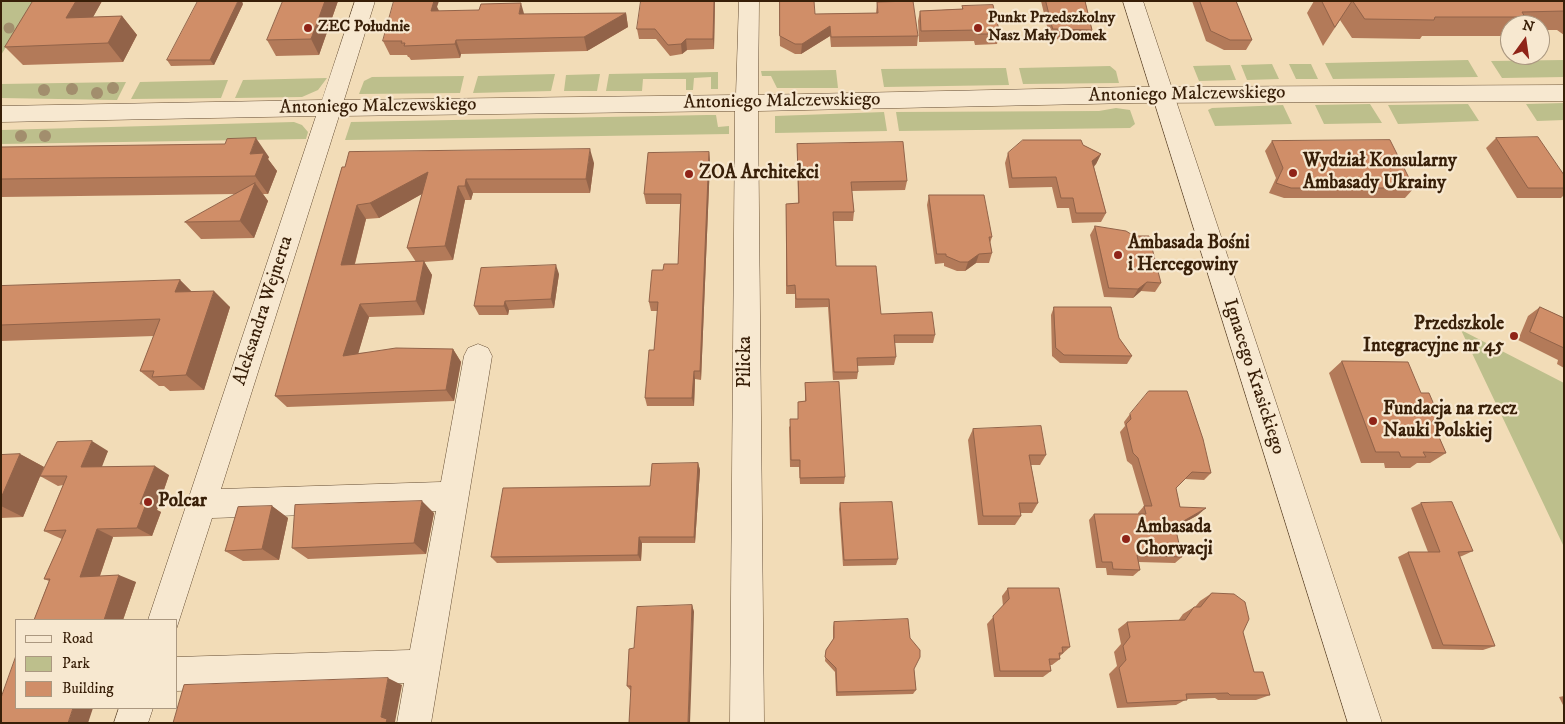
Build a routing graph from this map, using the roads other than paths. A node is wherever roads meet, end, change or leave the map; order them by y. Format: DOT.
graph roads {
  1 [pos="365,1"];
  2 [pos="749,1"];
  3 [pos="1133,1"];
  4 [pos="1564,93"];
  5 [pos="1162,96"];
  6 [pos="748,103"];
  7 [pos="330,108"];
  8 [pos="1,114"];
  9 [pos="478,356"];
  10 [pos="452,496"];
  11 [pos="201,504"];
  12 [pos="164,619"];
  13 [pos="424,666"];
  14 [pos="178,674"];
  15 [pos="136,709"];
  16 [pos="131,723"];
  17 [pos="414,723"];
  18 [pos="747,723"];
  19 [pos="1364,723"];
  1 -- 7 [label="street, Aleksandra Wejnerta"];
  2 -- 6 [label="street, Pilicka"];
  3 -- 5 [label="street, Ignacego Krasickiego"];
  4 -- 5 [label="street, Antoniego Malczewskiego"];
  5 -- 6 [label="street, Antoniego Malczewskiego"];
  5 -- 19 [label="street, Ignacego Krasickiego"];
  6 -- 7 [label="street, Antoniego Malczewskiego"];
  6 -- 18 [label="street, Pilicka"];
  7 -- 8 [label="street, Antoniego Malczewskiego"];
  7 -- 11 [label="street, Aleksandra Wejnerta"];
  9 -- 10 [label="street"];
  10 -- 11 [label="street"];
  10 -- 13 [label="street"];
  11 -- 12 [label="street, Aleksandra Wejnerta"];
  13 -- 14 [label="street"];
  13 -- 17 [label="street"];
  15 -- 16 [label="street"];
}
